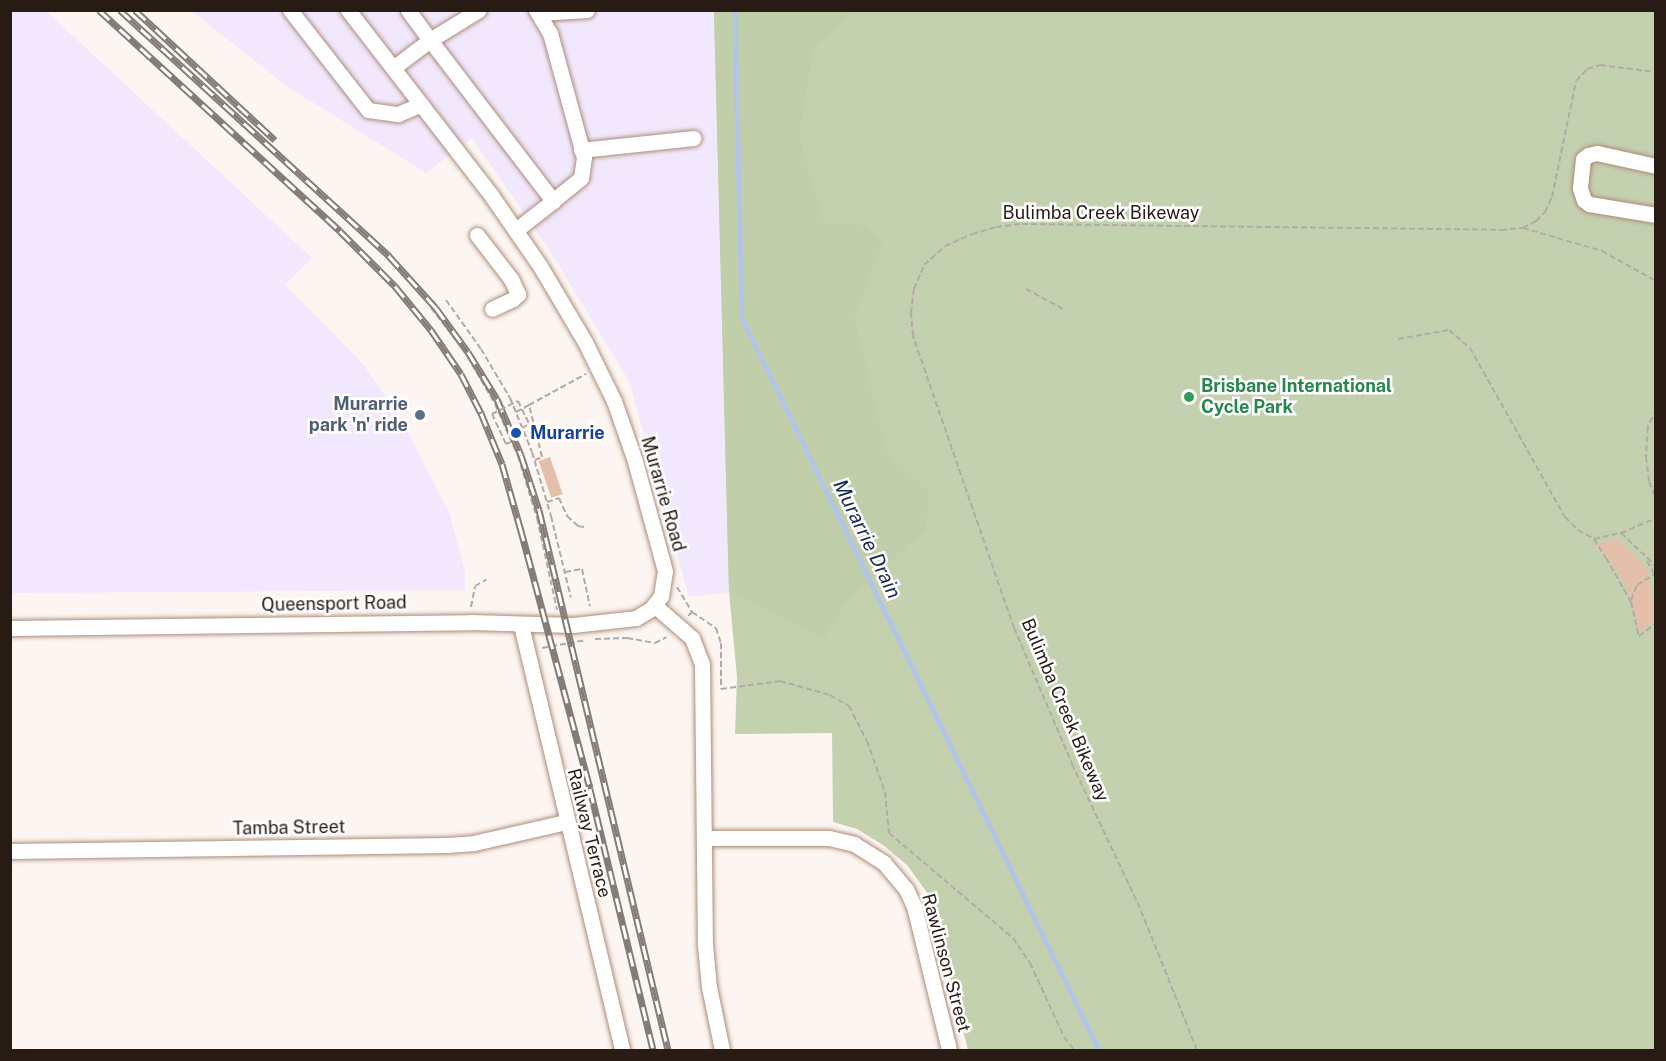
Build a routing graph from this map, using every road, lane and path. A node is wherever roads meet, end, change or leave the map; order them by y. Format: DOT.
graph roads {
  1 [pos="290,10"];
  2 [pos="348,10"];
  3 [pos="408,10"];
  4 [pos="479,10"];
  5 [pos="587,10"];
  6 [pos="537,12"];
  7 [pos="430,40"];
  8 [pos="393,68"];
  9 [pos="1656,72"];
  10 [pos="421,104"];
  11 [pos="693,138"];
  12 [pos="581,150"];
  13 [pos="1656,166"];
  14 [pos="553,201"];
  15 [pos="1656,215"];
  16 [pos="1523,228"];
  17 [pos="516,230"];
  18 [pos="477,235"];
  19 [pos="1656,281"];
  20 [pos="1026,289"];
  21 [pos="446,300"];
  22 [pos="431,308"];
  23 [pos="492,309"];
  24 [pos="1063,309"];
  25 [pos="1398,339"];
  26 [pos="582,376"];
  27 [pos="530,405"];
  28 [pos="1656,409"];
  29 [pos="515,412"];
  30 [pos="522,428"];
  31 [pos="511,441"];
  32 [pos="535,460"];
  33 [pos="1656,498"];
  34 [pos="547,502"];
  35 [pos="1656,518"];
  36 [pos="584,526"];
  37 [pos="1621,533"];
  38 [pos="1594,539"];
  39 [pos="1646,558"];
  40 [pos="1656,566"];
  41 [pos="565,572"];
  42 [pos="1655,575"];
  43 [pos="665,577"];
  44 [pos="1649,578"];
  45 [pos="486,580"];
  46 [pos="571,598"];
  47 [pos="1631,602"];
  48 [pos="654,605"];
  49 [pos="590,606"];
  50 [pos="471,607"];
  51 [pos="557,610"];
  52 [pos="692,612"];
  53 [pos="688,616"];
  54 [pos="1656,624"];
  55 [pos="521,625"];
  56 [pos="10,628"];
  57 [pos="670,635"];
  58 [pos="544,656"];
  59 [pos="566,822"];
  60 [pos="705,838"];
  61 [pos="10,852"];
  62 [pos="622,1050"];
  63 [pos="722,1050"];
  64 [pos="949,1050"];
  65 [pos="1074,1050"];
  66 [pos="1197,1050"];
  1 -- 10 [label="street"];
  2 -- 8 [label="street, Murarrie Road"];
  3 -- 7 [label="street"];
  4 -- 7 [label="street"];
  5 -- 6 [label="street"];
  6 -- 12 [label="street"];
  7 -- 8 [label="street"];
  7 -- 14 [label="street"];
  8 -- 10 [label="street, Murarrie Road"];
  9 -- 16 [label="path"];
  10 -- 17 [label="street, Murarrie Road"];
  11 -- 12 [label="street"];
  12 -- 14 [label="street"];
  13 -- 15 [label="street"];
  14 -- 17 [label="street"];
  16 -- 19 [label="path"];
  16 -- 66 [label="path, Bulimba Creek Bikeway"];
  17 -- 43 [label="street, Murarrie Road"];
  18 -- 23 [label="street"];
  20 -- 24 [label="path"];
  21 -- 29 [label="path"];
  22 -- 31 [label="path"];
  25 -- 38 [label="path"];
  26 -- 27 [label="path"];
  27 -- 29 [label="path"];
  27 -- 32 [label="path"];
  28 -- 33 [label="path"];
  29 -- 30 [label="path"];
  30 -- 31 [label="path, bridge"];
  30 -- 32 [label="path"];
  31 -- 51 [label="path"];
  32 -- 34 [label="path"];
  34 -- 36 [label="path"];
  34 -- 41 [label="path"];
  35 -- 37 [label="path"];
  37 -- 38 [label="path"];
  37 -- 39 [label="path"];
  38 -- 47 [label="path"];
  39 -- 40 [label="path"];
  39 -- 42 [label="path"];
  41 -- 46 [label="path"];
  41 -- 49 [label="path"];
  42 -- 44 [label="path"];
  42 -- 47 [label="path"];
  43 -- 48 [label="street, Murarrie Road"];
  43 -- 52 [label="path"];
  45 -- 50 [label="path"];
  47 -- 54 [label="path"];
  48 -- 55 [label="street, Queensport Road"];
  48 -- 60 [label="street"];
  52 -- 53 [label="path"];
  52 -- 65 [label="path"];
  55 -- 56 [label="street, Queensport Road"];
  55 -- 59 [label="street, Railway Terrace"];
  57 -- 58 [label="path"];
  59 -- 61 [label="street, Tamba Street"];
  59 -- 62 [label="street, Railway Terrace"];
  60 -- 63 [label="street"];
  60 -- 64 [label="street, Rawlinson Street"];
}
